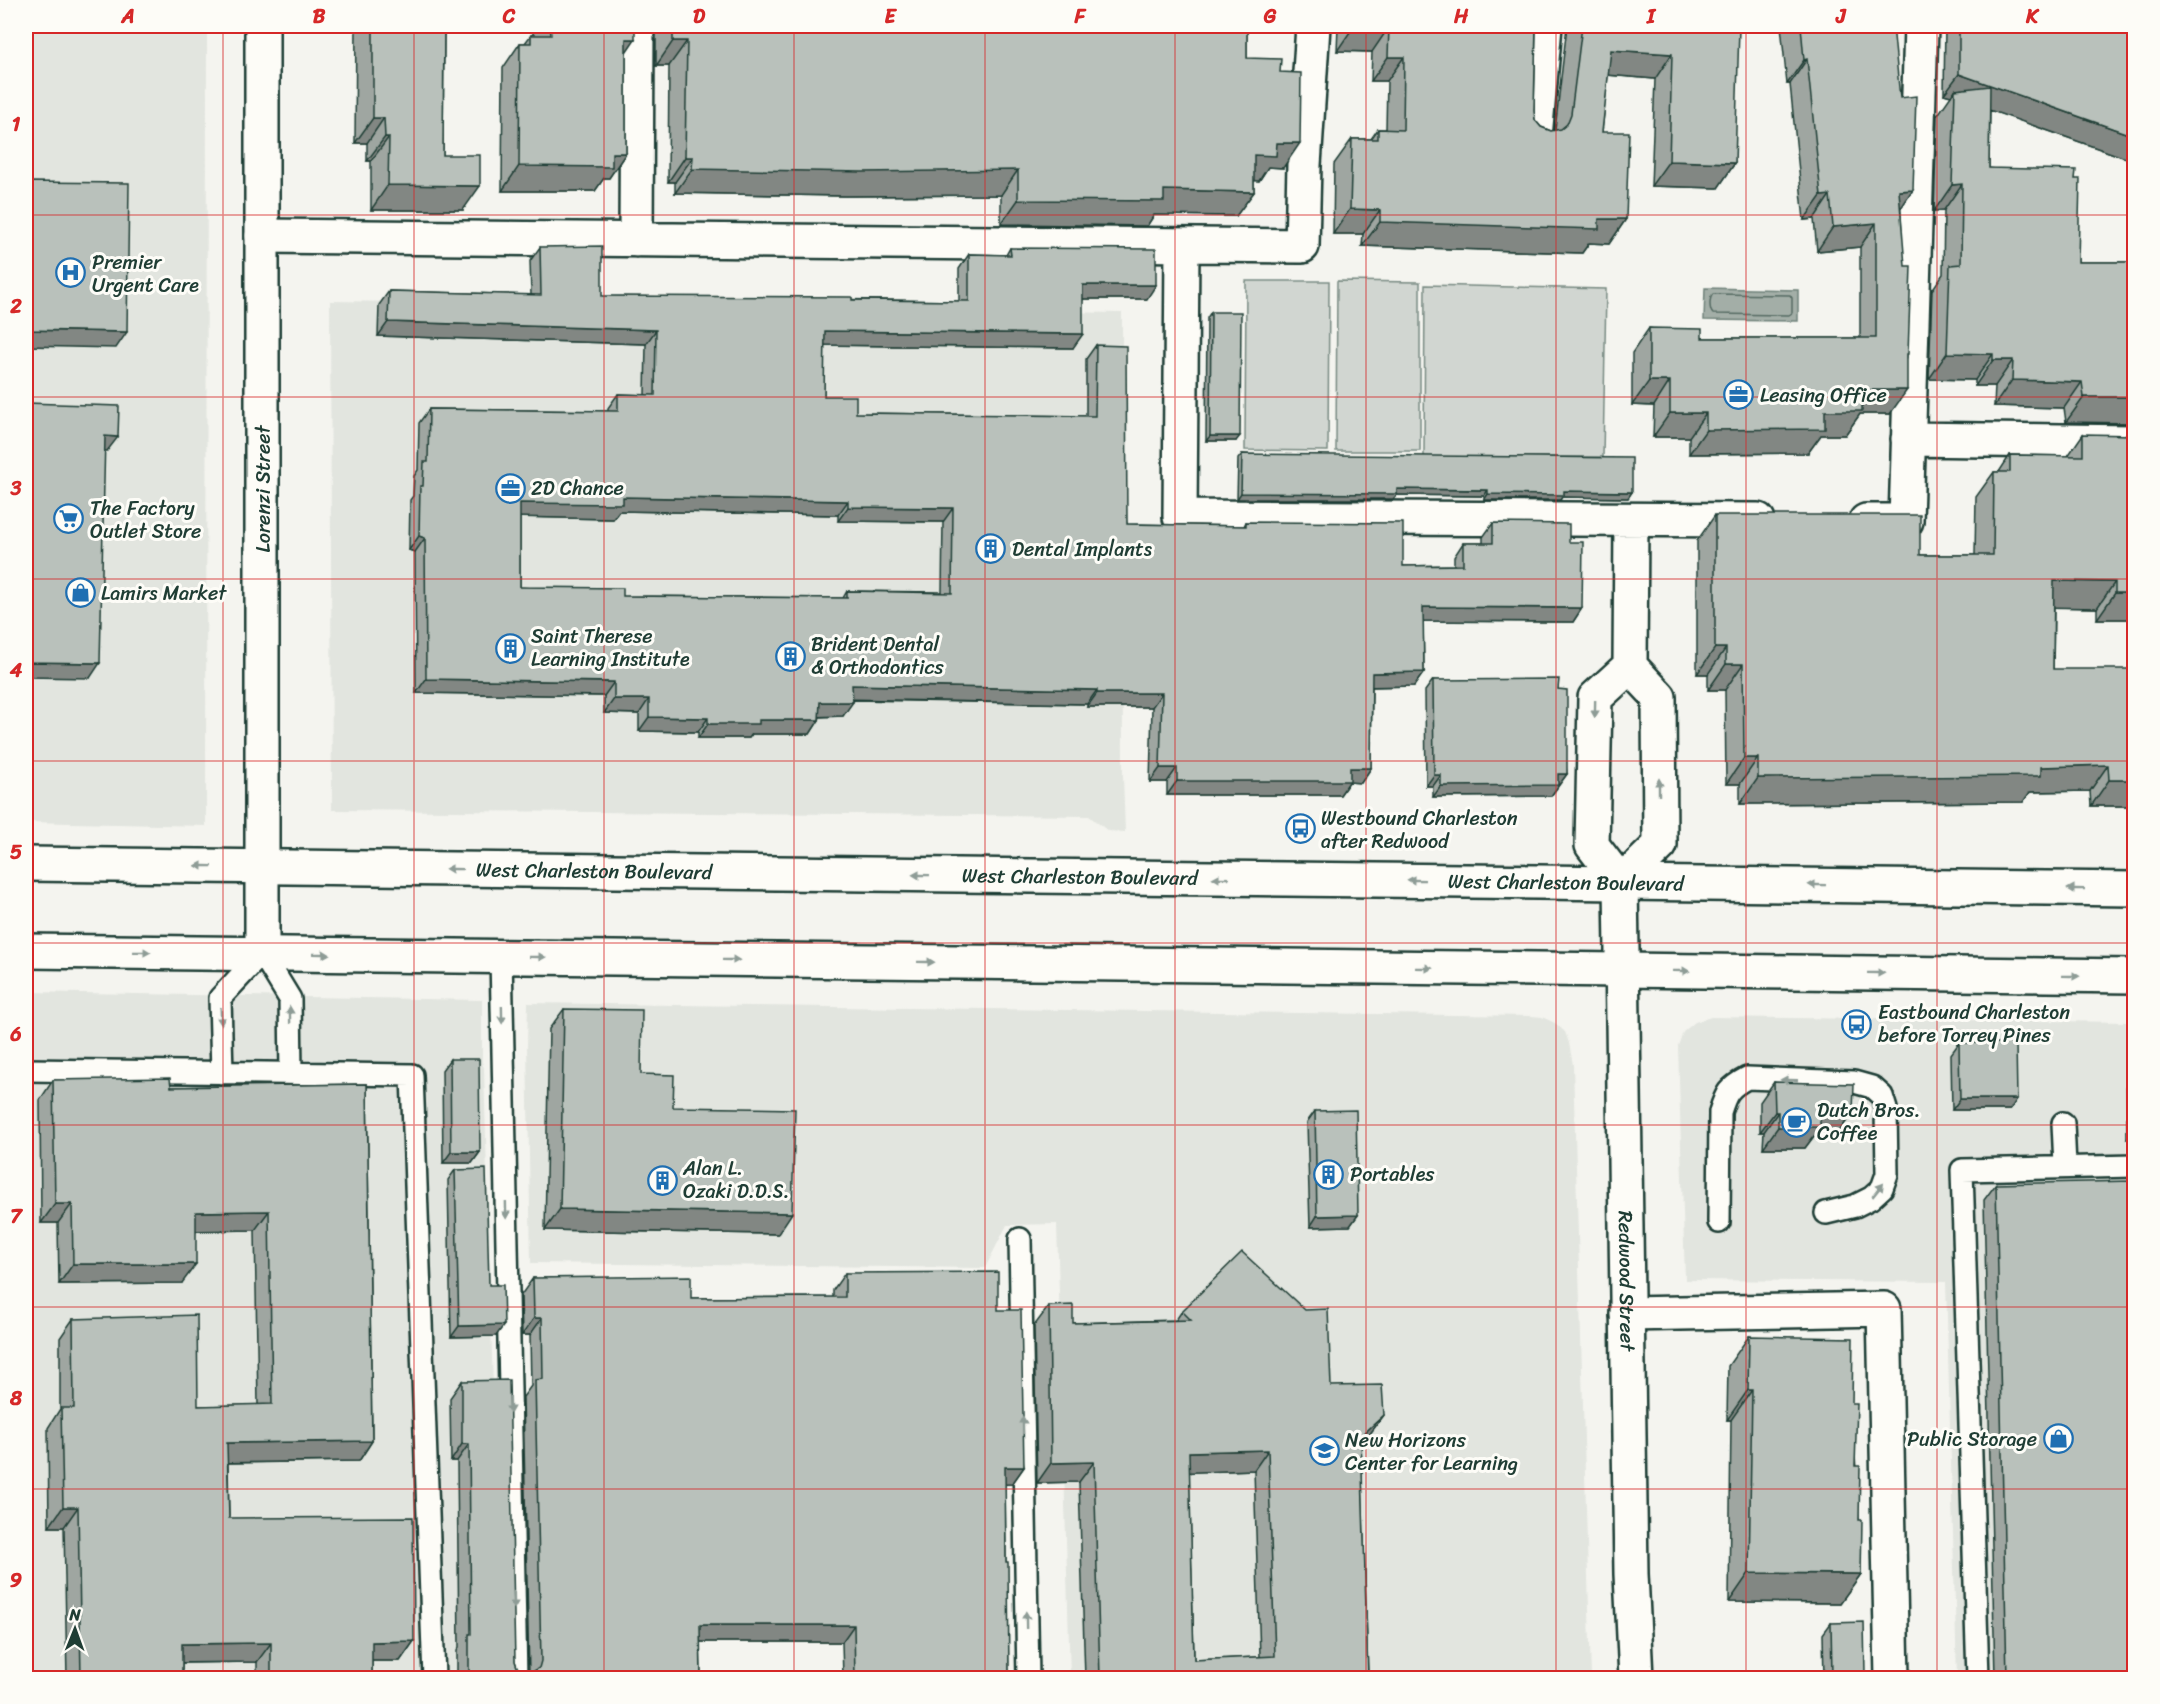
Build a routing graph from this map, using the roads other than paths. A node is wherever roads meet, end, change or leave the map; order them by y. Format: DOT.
graph roads {
  1 [pos="262,26"];
  2 [pos="637,26"];
  3 [pos="1313,26"];
  4 [pos="1545,26"];
  5 [pos="1921,26"];
  6 [pos="1535,137"];
  7 [pos="262,236"];
  8 [pos="636,240"];
  9 [pos="1182,244"];
  10 [pos="1908,439"];
  11 [pos="2134,442"];
  12 [pos="1631,520"];
  13 [pos="1786,520"];
  14 [pos="1834,520"];
  15 [pos="1630,666"];
  16 [pos="26,864"];
  17 [pos="262,867"];
  18 [pos="1621,883"];
  19 [pos="2134,889"];
  20 [pos="26,951"];
  21 [pos="262,954"];
  22 [pos="501,956"];
  23 [pos="1622,970"];
  24 [pos="2134,976"];
  25 [pos="26,1070"];
  26 [pos="222,1073"];
  27 [pos="291,1073"];
  28 [pos="2063,1123"];
  29 [pos="2065,1166"];
  30 [pos="2134,1166"];
  31 [pos="1827,1213"];
  32 [pos="1719,1222"];
  33 [pos="1020,1239"];
  34 [pos="1627,1314"];
  35 [pos="434,1678"];
  36 [pos="516,1678"];
  37 [pos="1028,1678"];
  38 [pos="1636,1678"];
  39 [pos="1892,1678"];
  40 [pos="1978,1678"];
  1 -- 7 [label="street, Lorenzi Street"];
  2 -- 8 [label="street"];
  3 -- 9 [label="street"];
  4 -- 6 [label="street"];
  5 -- 10 [label="street"];
  7 -- 8 [label="street"];
  7 -- 17 [label="street, Lorenzi Street"];
  8 -- 9 [label="street"];
  9 -- 12 [label="street"];
  10 -- 11 [label="street"];
  10 -- 14 [label="street"];
  12 -- 13 [label="street"];
  12 -- 15 [label="street"];
  15 -- 18 [label="street, one-way"];
  18 -- 15 [label="street, one-way"];
  17 -- 16 [label="street, West Charleston Boulevard, one-way"];
  18 -- 17 [label="street, West Charleston Boulevard, one-way"];
  17 -- 21 [label="street, Lorenzi Street"];
  19 -- 18 [label="street, West Charleston Boulevard, one-way"];
  18 -- 23 [label="street, Redwood Street"];
  20 -- 21 [label="street, one-way"];
  21 -- 22 [label="street, one-way"];
  21 -- 26 [label="lane, one-way"];
  27 -- 21 [label="lane, one-way"];
  22 -- 23 [label="street, one-way"];
  22 -- 36 [label="lane, one-way"];
  23 -- 24 [label="street, one-way"];
  23 -- 34 [label="street, Redwood Street"];
  25 -- 26 [label="lane"];
  26 -- 27 [label="lane"];
  27 -- 35 [label="lane"];
  28 -- 29 [label="lane"];
  29 -- 30 [label="lane"];
  29 -- 40 [label="lane"];
  31 -- 32 [label="lane, one-way"];
  37 -- 33 [label="lane, one-way"];
  34 -- 38 [label="street, Redwood Street"];
  34 -- 39 [label="street"];
}
